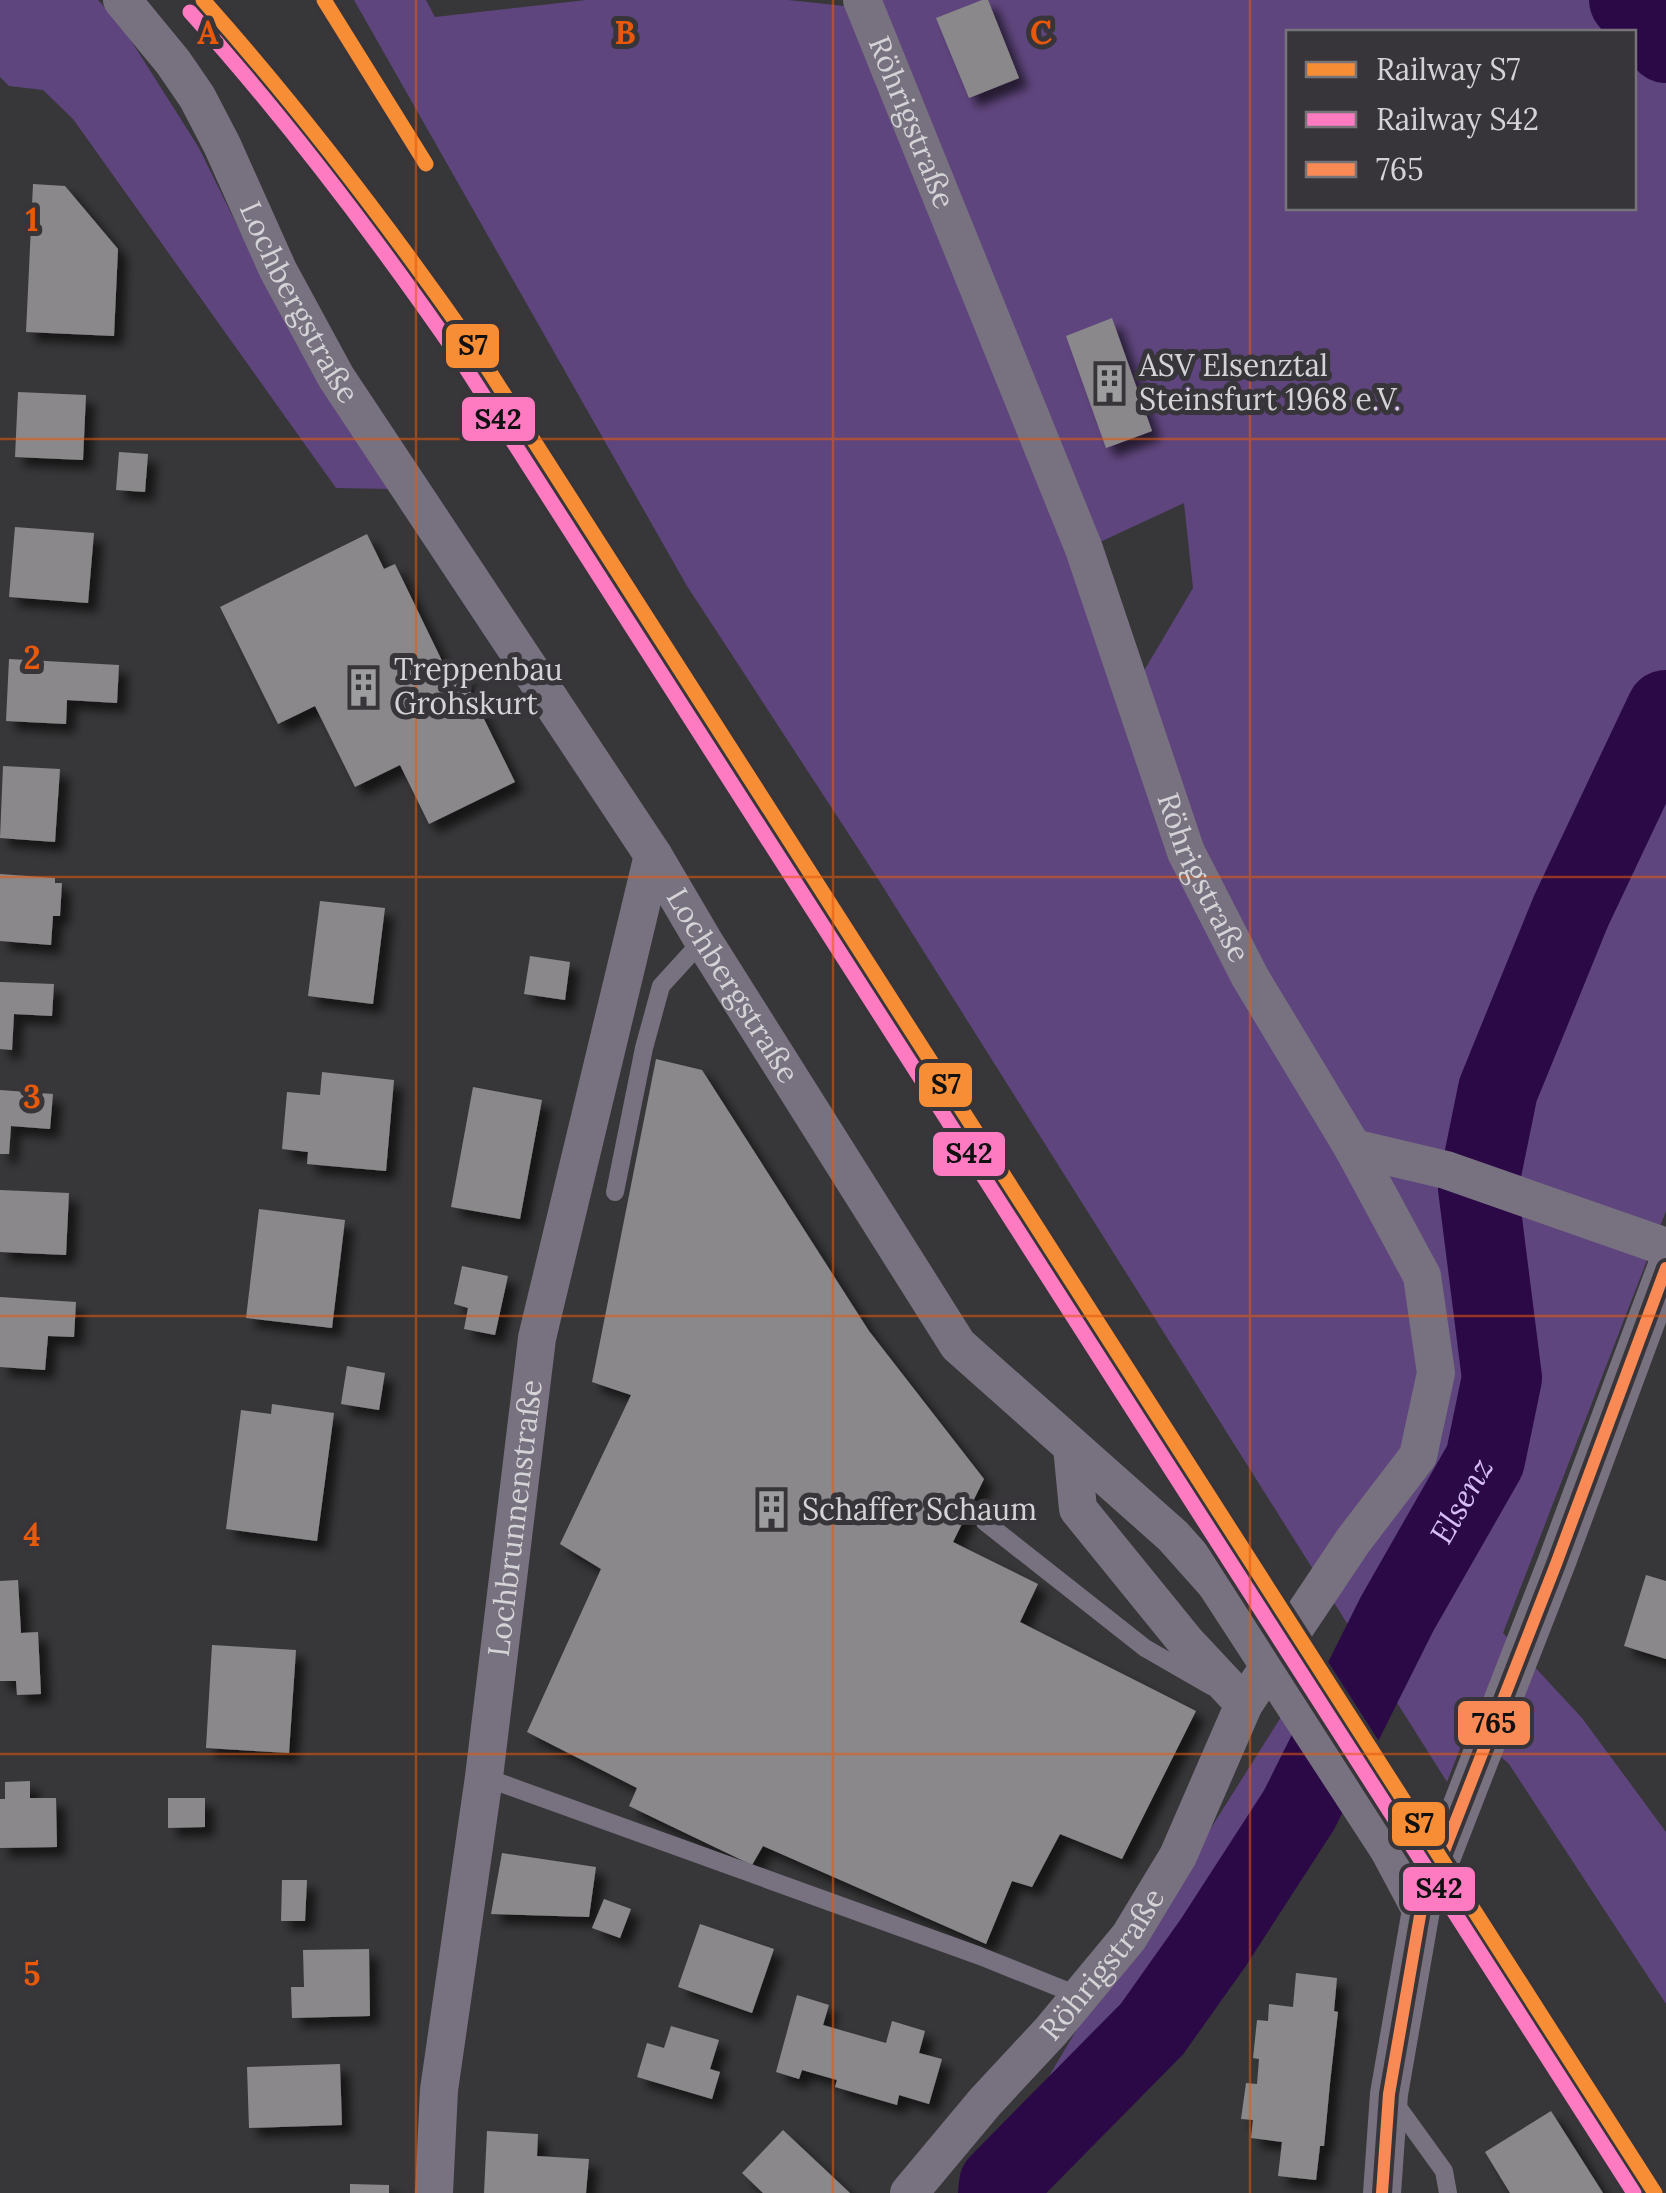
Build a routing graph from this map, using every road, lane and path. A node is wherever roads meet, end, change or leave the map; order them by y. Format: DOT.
graph roads {
  1 [pos="122,0"];
  2 [pos="862,0"];
  3 [pos="653,855"];
  4 [pos="703,940"];
  5 [pos="1353,1148"];
  6 [pos="615,1192"];
  7 [pos="1666,1247"];
  8 [pos="1666,1268"];
  9 [pos="1072,1447"];
  10 [pos="985,1522"];
  11 [pos="1244,1704"];
  12 [pos="484,1777"];
  13 [pos="1421,1910"];
  14 [pos="1081,1996"];
  15 [pos="1389,2094"];
  16 [pos="434,2193"];
  17 [pos="909,2193"];
  18 [pos="1382,2193"];
  19 [pos="1448,2193"];
  1 -- 3 [label="street, Lochbergstraße"];
  2 -- 5 [label="street, Röhrigstraße"];
  3 -- 4 [label="street, Lochbergstraße"];
  3 -- 12 [label="street, Lochbrunnenstraße"];
  4 -- 6 [label="lane"];
  4 -- 9 [label="street, Lochbergstraße"];
  5 -- 7 [label="street"];
  5 -- 11 [label="street, Röhrigstraße"];
  8 -- 13 [label="street"];
  9 -- 11 [label="street"];
  9 -- 13 [label="street, Lochbergstraße, bridge"];
  10 -- 11 [label="lane"];
  11 -- 14 [label="street, Röhrigstraße"];
  12 -- 14 [label="lane"];
  12 -- 16 [label="street, Lochbrunnenstraße"];
  13 -- 15 [label="street"];
  14 -- 17 [label="street, Röhrigstraße"];
  15 -- 18 [label="street"];
  15 -- 19 [label="lane"];
}
